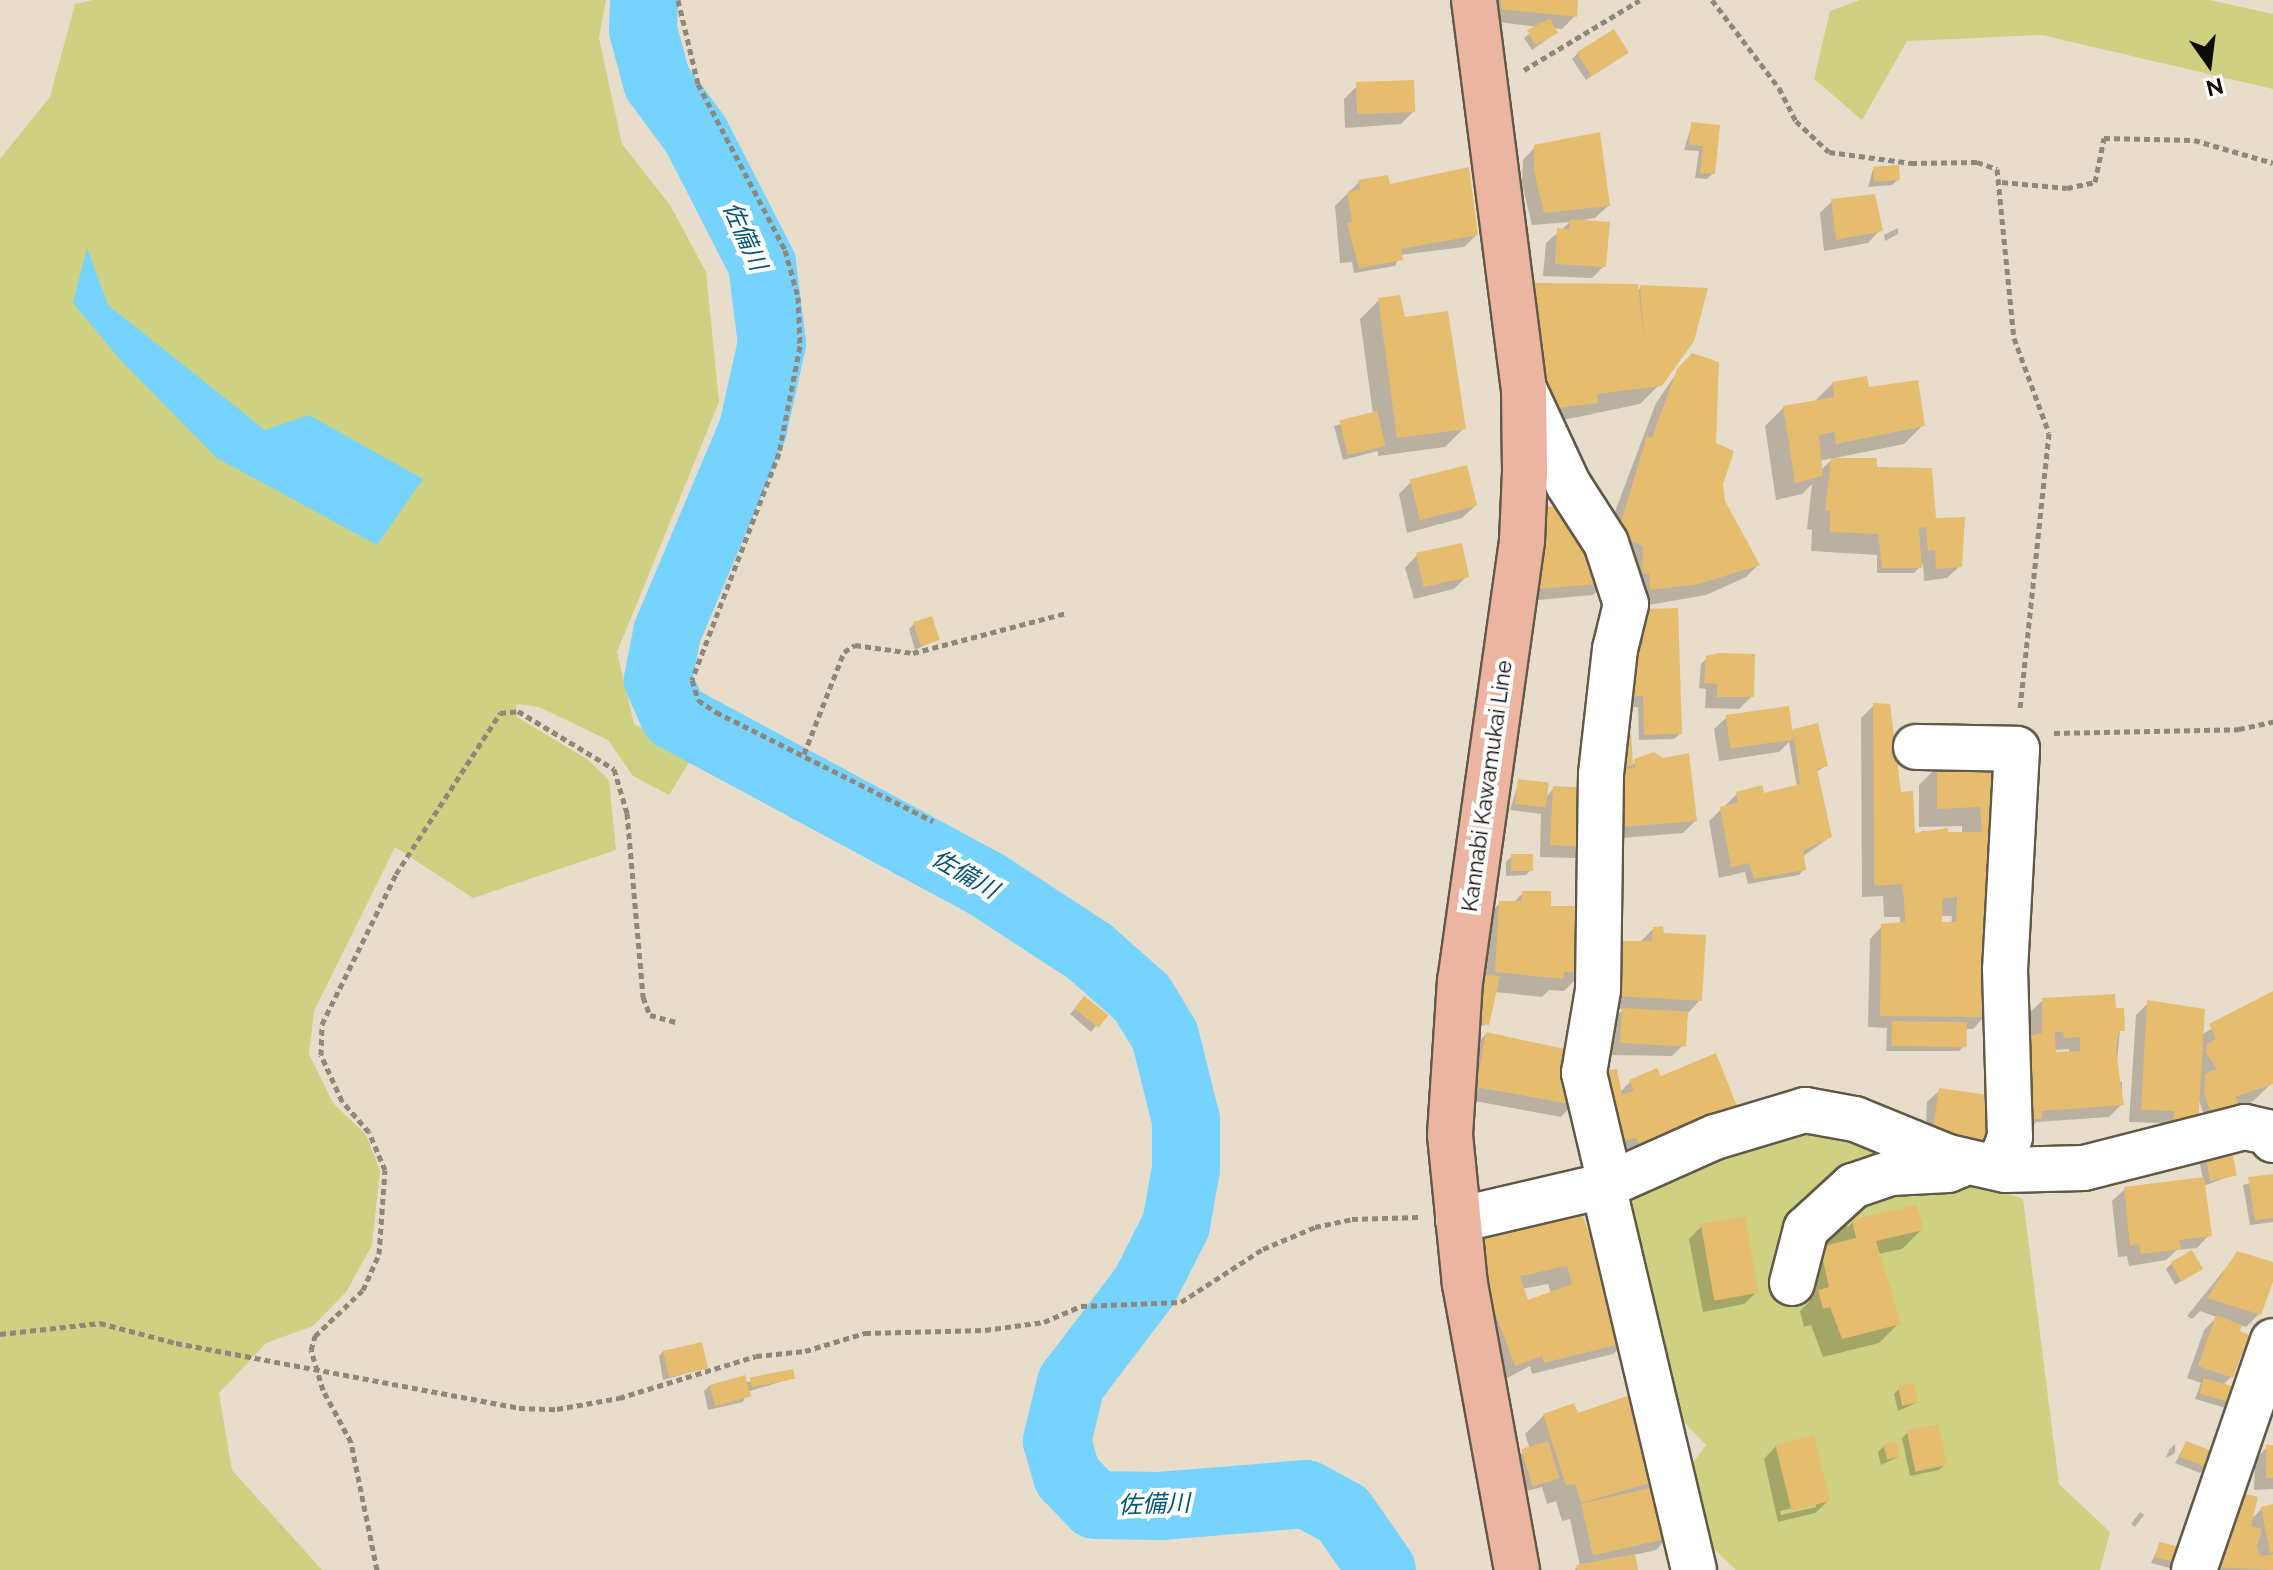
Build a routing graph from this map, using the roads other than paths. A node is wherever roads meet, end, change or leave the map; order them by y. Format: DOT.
graph roads {
  1 [pos="1474,0"];
  2 [pos="1524,389"];
  3 [pos="1916,747"];
  4 [pos="2267,1128"];
  5 [pos="1984,1165"];
  6 [pos="1607,1185"];
  7 [pos="1458,1220"];
  8 [pos="1792,1283"];
  9 [pos="2273,1341"];
  10 [pos="2262,1414"];
  11 [pos="1689,1551"];
  12 [pos="1517,1570"];
  13 [pos="1723,1570"];
  14 [pos="2194,1570"];
  1 -- 2 [label="main road, Kannabi Kawamukai Line"];
  2 -- 6 [label="street"];
  2 -- 7 [label="main road, Kannabi Kawamukai Line"];
  3 -- 5 [label="street"];
  4 -- 5 [label="street"];
  5 -- 6 [label="street"];
  5 -- 8 [label="street"];
  6 -- 7 [label="street"];
  6 -- 11 [label="street"];
  7 -- 12 [label="main road, Kannabi Kawamukai Line"];
  9 -- 10 [label="street"];
  10 -- 14 [label="street"];
  11 -- 13 [label="street"];
}
